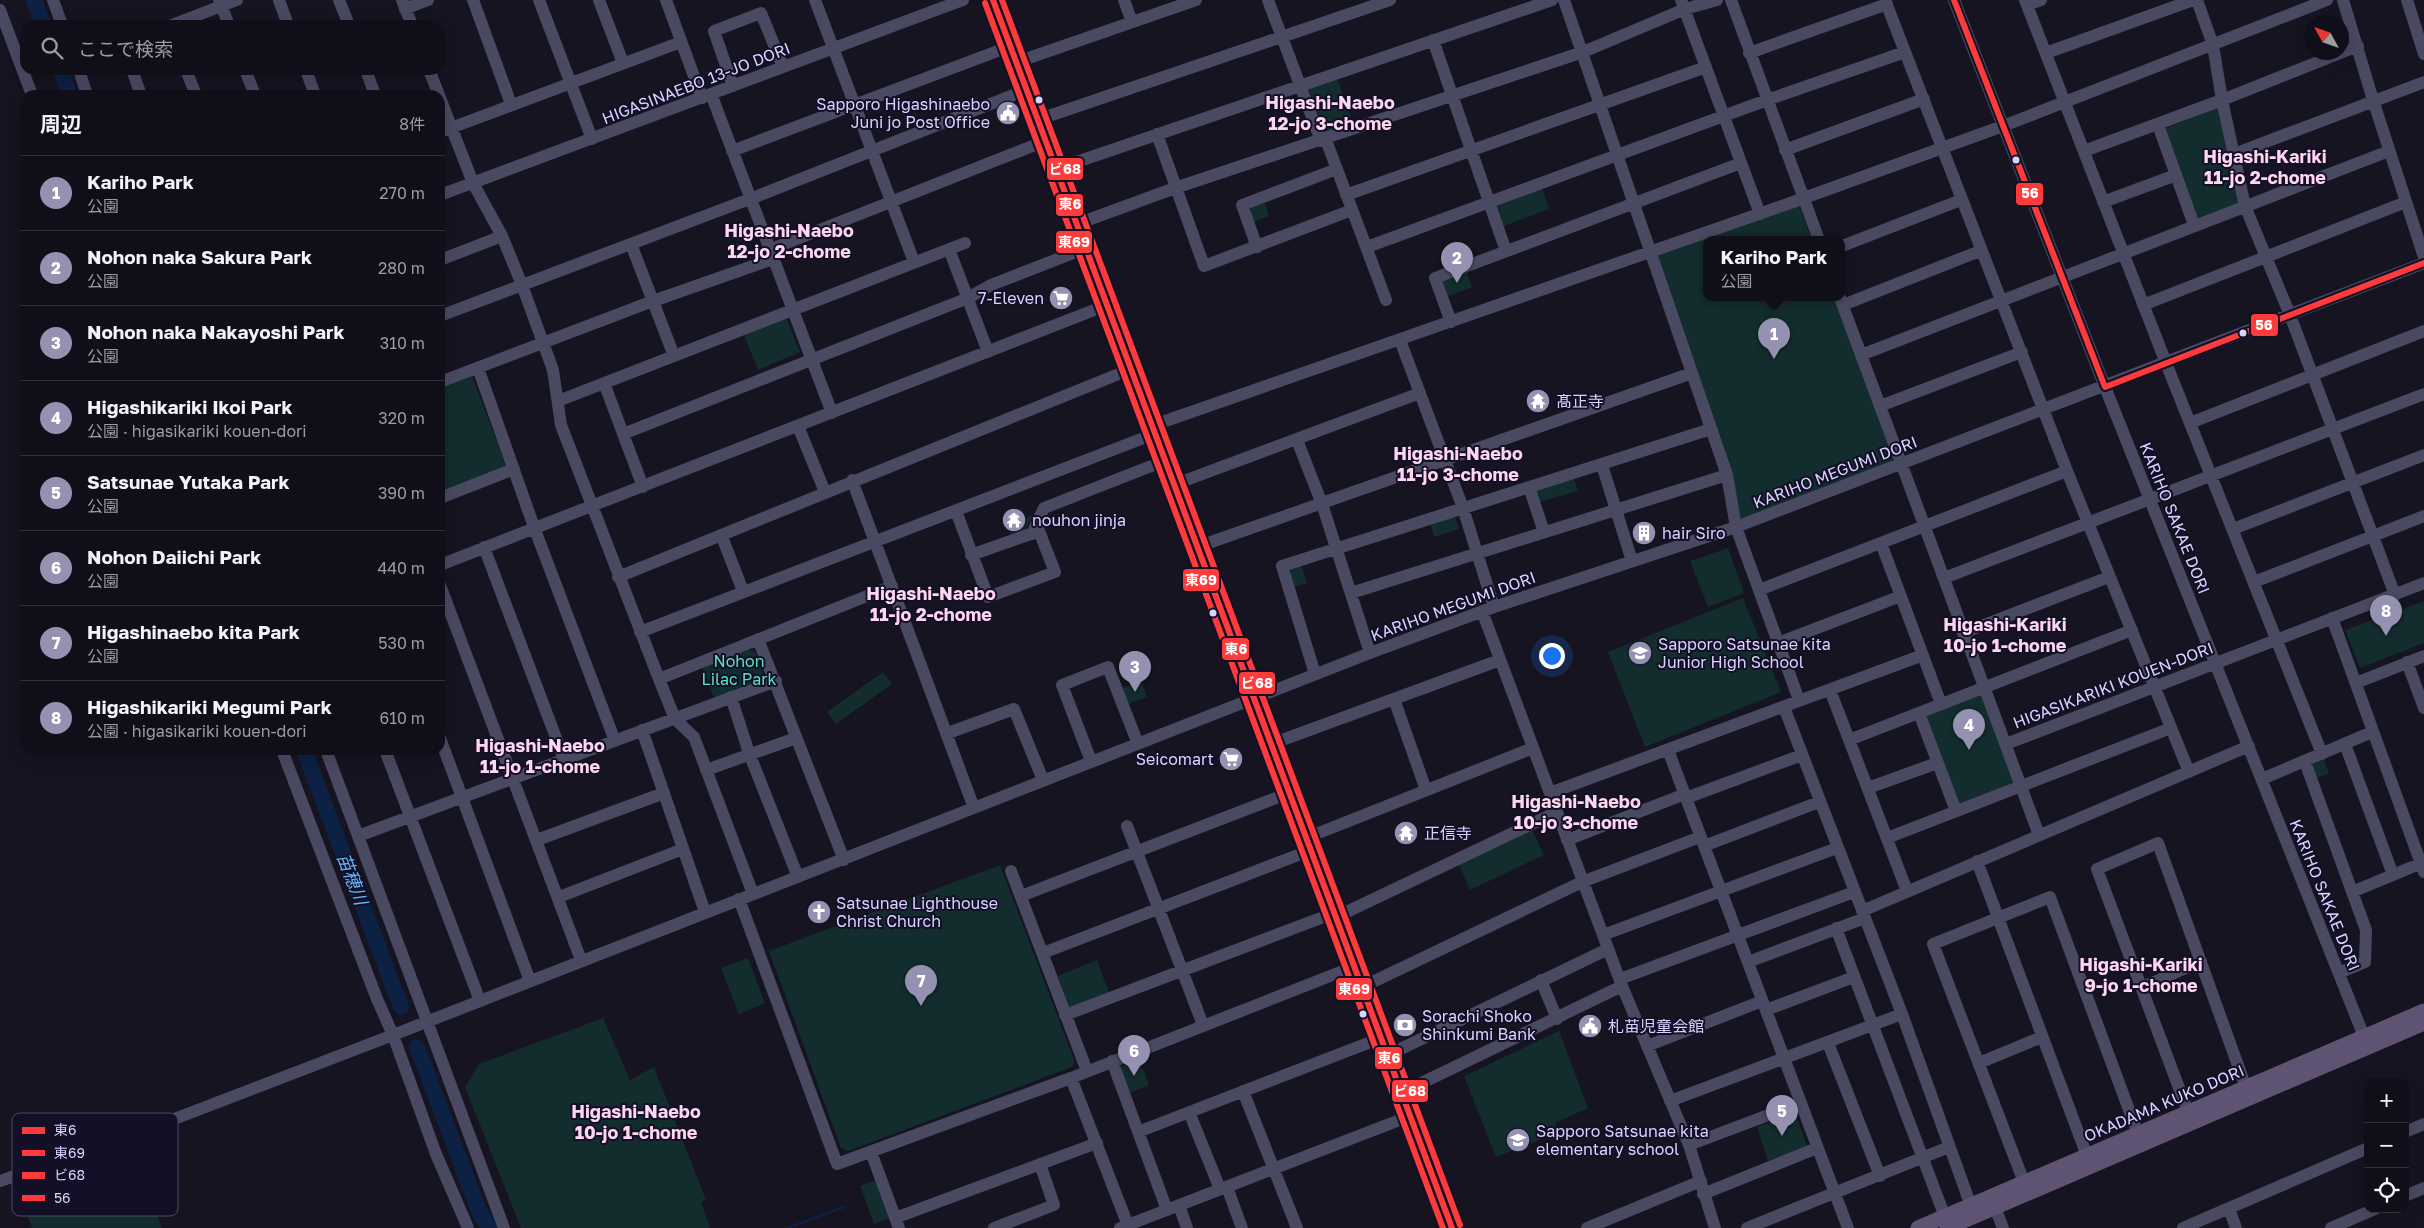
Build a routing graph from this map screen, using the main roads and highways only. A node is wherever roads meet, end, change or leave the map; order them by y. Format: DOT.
graph roads {
  1 [pos="2424,1011"];
  2 [pos="2424,1024"];
  3 [pos="2367,1042"];
  4 [pos="2248,1092"];
  5 [pos="1993,1202"];
  6 [pos="1946,1222"];
  7 [pos="1918,1228"];
  1 -- 3 [label="main road, OKADAMA KUKO DORI"];
  2 -- 3 [label="main road, OKADAMA KUKO DORI"];
  3 -- 4 [label="main road, OKADAMA KUKO DORI"];
  4 -- 5 [label="main road, OKADAMA KUKO DORI"];
  4 -- 5 [label="main road, OKADAMA KUKO DORI"];
  5 -- 6 [label="main road, OKADAMA KUKO DORI"];
  5 -- 6 [label="main road, OKADAMA KUKO DORI"];
  6 -- 7 [label="main road, OKADAMA KUKO DORI"];
}
